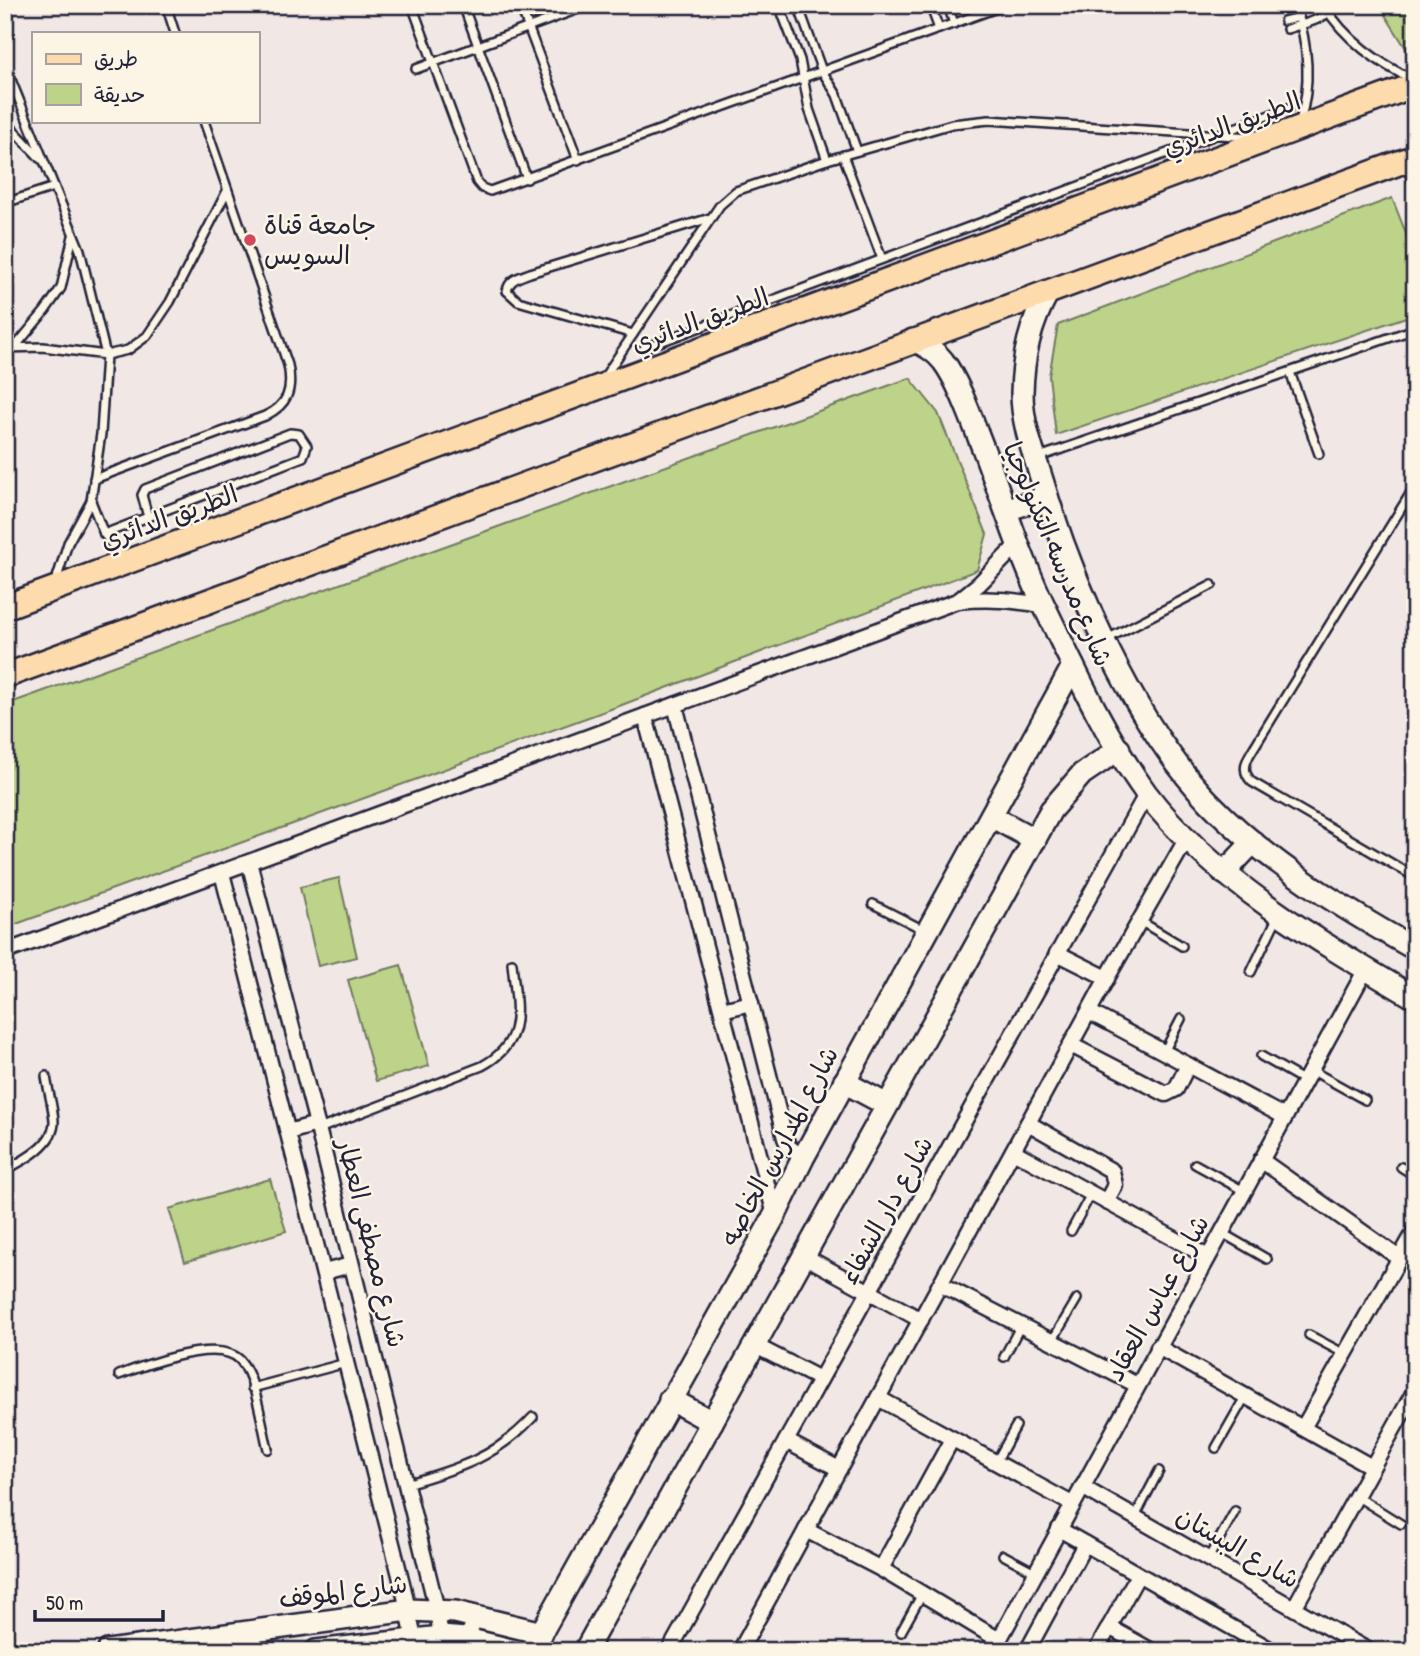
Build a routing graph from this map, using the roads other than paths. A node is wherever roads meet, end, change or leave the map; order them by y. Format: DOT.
graph roads {
  1 [pos="166,5"];
  2 [pos="412,5"];
  3 [pos="463,5"];
  4 [pos="520,5"];
  5 [pos="589,5"];
  6 [pos="779,5"];
  7 [pos="798,5"];
  8 [pos="930,5"];
  9 [pos="948,5"];
  10 [pos="1005,5"];
  11 [pos="1295,5"];
  12 [pos="1324,5"];
  13 [pos="1335,5"];
  14 [pos="1328,13"];
  15 [pos="1300,20"];
  16 [pos="954,24"];
  17 [pos="1285,25"];
  18 [pos="528,27"];
  19 [pos="939,29"];
  20 [pos="175,32"];
  21 [pos="478,46"];
  22 [pos="433,63"];
  23 [pos="5,65"];
  24 [pos="416,69"];
  25 [pos="822,71"];
  26 [pos="804,77"];
  27 [pos="1415,83"];
  28 [pos="1291,107"];
  29 [pos="5,121"];
  30 [pos="204,122"];
  31 [pos="1297,129"];
  32 [pos="1215,135"];
  33 [pos="1273,139"];
  34 [pos="857,151"];
  35 [pos="843,155"];
  36 [pos="1410,159"];
  37 [pos="578,160"];
  38 [pos="827,160"];
  39 [pos="44,163"];
  40 [pos="527,179"];
  41 [pos="54,187"];
  42 [pos="1415,187"];
  43 [pos="227,191"];
  44 [pos="5,203"];
  45 [pos="711,218"];
  46 [pos="74,236"];
  47 [pos="881,259"];
  48 [pos="5,262"];
  49 [pos="5,282"];
  50 [pos="1048,292"];
  51 [pos="1415,329"];
  52 [pos="633,334"];
  53 [pos="913,340"];
  54 [pos="15,347"];
  55 [pos="5,348"];
  56 [pos="644,348"];
  57 [pos="106,355"];
  58 [pos="1290,372"];
  59 [pos="597,388"];
  60 [pos="1319,454"];
  61 [pos="1035,459"];
  62 [pos="94,479"];
  63 [pos="1415,486"];
  64 [pos="1047,497"];
  65 [pos="90,500"];
  66 [pos="1006,510"];
  67 [pos="148,517"];
  68 [pos="104,534"];
  69 [pos="1018,544"];
  70 [pos="126,563"];
  71 [pos="1212,585"];
  72 [pos="54,590"];
  73 [pos="957,601"];
  74 [pos="1044,606"];
  75 [pos="5,607"];
  76 [pos="1105,640"];
  77 [pos="1073,666"];
  78 [pos="5,676"];
  79 [pos="676,705"];
  80 [pos="645,716"];
  81 [pos="1119,749"];
  82 [pos="1147,793"];
  83 [pos="991,816"];
  84 [pos="1186,838"];
  85 [pos="1035,840"];
  86 [pos="1253,842"];
  87 [pos="249,862"];
  88 [pos="222,873"];
  89 [pos="1224,873"];
  90 [pos="1415,877"];
  91 [pos="873,904"];
  92 [pos="1280,912"];
  93 [pos="1140,921"];
  94 [pos="927,931"];
  95 [pos="1182,946"];
  96 [pos="1415,949"];
  97 [pos="5,953"];
  98 [pos="1058,953"];
  99 [pos="512,964"];
  100 [pos="1366,969"];
  101 [pos="1251,972"];
  102 [pos="1107,978"];
  103 [pos="1415,998"];
  104 [pos="751,1003"];
  105 [pos="722,1010"];
  106 [pos="1089,1012"];
  107 [pos="1181,1019"];
  108 [pos="1071,1045"];
  109 [pos="1164,1052"];
  110 [pos="1261,1056"];
  111 [pos="1188,1065"];
  112 [pos="1308,1075"];
  113 [pos="46,1076"];
  114 [pos="845,1082"];
  115 [pos="1364,1100"];
  116 [pos="887,1105"];
  117 [pos="1285,1117"];
  118 [pos="1028,1123"];
  119 [pos="318,1127"];
  120 [pos="288,1132"];
  121 [pos="1013,1151"];
  122 [pos="803,1158"];
  123 [pos="1261,1160"];
  124 [pos="1195,1164"];
  125 [pos="1401,1167"];
  126 [pos="5,1171"];
  127 [pos="1415,1176"];
  128 [pos="1244,1191"];
  129 [pos="1091,1193"];
  130 [pos="1106,1202"];
  131 [pos="775,1215"];
  132 [pos="1072,1231"];
  133 [pos="1415,1231"];
  134 [pos="1221,1233"];
  135 [pos="804,1256"];
  136 [pos="1208,1257"];
  137 [pos="1399,1258"];
  138 [pos="1267,1259"];
  139 [pos="351,1265"];
  140 [pos="324,1272"];
  141 [pos="940,1284"];
  142 [pos="869,1292"];
  143 [pos="1077,1299"];
  144 [pos="920,1320"];
  145 [pos="1021,1325"];
  146 [pos="1309,1335"];
  147 [pos="1052,1341"];
  148 [pos="754,1345"];
  149 [pos="1158,1347"];
  150 [pos="1345,1354"];
  151 [pos="1004,1357"];
  152 [pos="346,1363"];
  153 [pos="119,1375"];
  154 [pos="820,1379"];
  155 [pos="1137,1385"];
  156 [pos="252,1388"];
  157 [pos="1245,1396"];
  158 [pos="1413,1397"];
  159 [pos="878,1398"];
  160 [pos="670,1399"];
  161 [pos="533,1418"];
  162 [pos="712,1422"];
  163 [pos="1016,1426"];
  164 [pos="1303,1429"];
  165 [pos="952,1439"];
  166 [pos="786,1441"];
  167 [pos="1216,1448"];
  168 [pos="268,1449"];
  169 [pos="996,1462"];
  170 [pos="1372,1467"];
  171 [pos="839,1469"];
  172 [pos="1159,1471"];
  173 [pos="406,1484"];
  174 [pos="1082,1487"];
  175 [pos="1356,1496"];
  176 [pos="1072,1504"];
  177 [pos="1235,1511"];
  178 [pos="1135,1517"];
  179 [pos="1401,1524"];
  180 [pos="1059,1529"];
  181 [pos="806,1530"];
  182 [pos="1085,1544"];
  183 [pos="1003,1555"];
  184 [pos="1208,1559"];
  185 [pos="881,1569"];
  186 [pos="1035,1572"];
  187 [pos="1138,1575"];
  188 [pos="922,1594"];
  189 [pos="1294,1608"];
  190 [pos="409,1609"];
  191 [pos="437,1610"];
  192 [pos="477,1616"];
  193 [pos="1109,1627"];
  194 [pos="901,1632"];
  195 [pos="441,1637"];
  196 [pos="414,1639"];
  197 [pos="536,1642"];
  198 [pos="463,1645"];
  199 [pos="996,1645"];
  200 [pos="1264,1648"];
  201 [pos="108,1651"];
  202 [pos="316,1651"];
  203 [pos="515,1651"];
  204 [pos="585,1651"];
  205 [pos="669,1651"];
  206 [pos="740,1651"];
  207 [pos="1027,1651"];
  208 [pos="1096,1651"];
  209 [pos="1152,1651"];
  210 [pos="1369,1651"];
  1 -- 20 [label="lane"];
  2 -- 22 [label="lane"];
  3 -- 21 [label="lane"];
  4 -- 18 [label="lane"];
  5 -- 18 [label="lane"];
  6 -- 26 [label="lane"];
  7 -- 25 [label="lane"];
  8 -- 19 [label="lane"];
  9 -- 16 [label="lane"];
  10 -- 16 [label="lane"];
  11 -- 15 [label="lane"];
  12 -- 14 [label="lane"];
  13 -- 14 [label="lane"];
  14 -- 15 [label="lane"];
  14 -- 27 [label="lane"];
  15 -- 17 [label="lane"];
  15 -- 31 [label="lane"];
  16 -- 19 [label="lane"];
  18 -- 21 [label="lane"];
  18 -- 37 [label="lane"];
  19 -- 25 [label="lane"];
  21 -- 22 [label="lane"];
  21 -- 40 [label="lane"];
  22 -- 24 [label="lane"];
  22 -- 40 [label="lane"];
  23 -- 39 [label="lane"];
  25 -- 26 [label="lane"];
  25 -- 34 [label="lane"];
  26 -- 37 [label="lane"];
  26 -- 38 [label="lane"];
  27 -- 31 [label="main road, الطريق الدائري"];
  28 -- 32 [label="lane"];
  29 -- 39 [label="lane"];
  30 -- 43 [label="lane"];
  31 -- 33 [label="main road, الطريق الدائري"];
  32 -- 33 [label="lane"];
  32 -- 34 [label="lane"];
  32 -- 47 [label="lane"];
  33 -- 59 [label="main road, الطريق الدائري"];
  34 -- 35 [label="lane"];
  35 -- 38 [label="lane"];
  35 -- 47 [label="lane"];
  36 -- 42 [label="lane"];
  36 -- 50 [label="main road"];
  37 -- 40 [label="lane"];
  38 -- 45 [label="lane"];
  39 -- 41 [label="lane"];
  41 -- 44 [label="lane"];
  41 -- 46 [label="lane"];
  43 -- 57 [label="lane"];
  43 -- 62 [label="lane"];
  45 -- 52 [label="lane"];
  45 -- 52 [label="lane"];
  46 -- 54 [label="lane"];
  46 -- 57 [label="lane"];
  47 -- 56 [label="lane"];
  48 -- 49 [label="lane"];
  50 -- 53 [label="main road"];
  50 -- 61 [label="street, شارع مدرسه التكنولوجيا"];
  51 -- 58 [label="lane"];
  52 -- 59 [label="lane"];
  53 -- 66 [label="street, شارع مدرسه التكنولوجيا"];
  53 -- 78 [label="main road"];
  54 -- 55 [label="lane"];
  54 -- 57 [label="lane"];
  57 -- 62 [label="lane"];
  58 -- 60 [label="lane"];
  58 -- 61 [label="lane"];
  59 -- 70 [label="main road, الطريق الدائري"];
  61 -- 64 [label="street, شارع مدرسه التكنولوجيا"];
  62 -- 65 [label="lane"];
  63 -- 90 [label="lane"];
  64 -- 66 [label="street"];
  64 -- 76 [label="street, شارع مدرسه التكنولوجيا"];
  65 -- 68 [label="lane"];
  65 -- 72 [label="lane"];
  66 -- 69 [label="street, شارع مدرسه التكنولوجيا"];
  67 -- 67 [label="lane"];
  67 -- 68 [label="lane"];
  68 -- 70 [label="lane"];
  69 -- 73 [label="street"];
  69 -- 74 [label="street, شارع مدرسه التكنولوجيا"];
  70 -- 72 [label="main road, الطريق الدائري"];
  71 -- 76 [label="lane"];
  72 -- 75 [label="main road, الطريق الدائري"];
  73 -- 74 [label="street"];
  73 -- 79 [label="street"];
  74 -- 77 [label="street, شارع مدرسه التكنولوجيا"];
  76 -- 86 [label="street, شارع مدرسه التكنولوجيا"];
  77 -- 81 [label="street, شارع مدرسه التكنولوجيا"];
  77 -- 83 [label="street, شارع المدارس الخاصه"];
  79 -- 80 [label="street"];
  79 -- 104 [label="street"];
  80 -- 87 [label="street"];
  80 -- 105 [label="street"];
  81 -- 82 [label="street, شارع مدرسه التكنولوجيا"];
  81 -- 85 [label="street"];
  82 -- 84 [label="street, شارع مدرسه التكنولوجيا"];
  82 -- 98 [label="street, شارع دار الشفاء"];
  83 -- 85 [label="street"];
  83 -- 94 [label="street, شارع المدارس الخاصه"];
  84 -- 89 [label="street, شارع مدرسه التكنولوجيا"];
  84 -- 93 [label="street"];
  85 -- 116 [label="street"];
  86 -- 89 [label="street"];
  86 -- 96 [label="street, شارع مدرسه التكنولوجيا"];
  87 -- 88 [label="street"];
  87 -- 119 [label="street, شارع مصطفى العطار"];
  88 -- 97 [label="street"];
  88 -- 120 [label="street, شارع مصطفى العطار"];
  89 -- 92 [label="street, شارع مدرسه التكنولوجيا"];
  91 -- 94 [label="lane"];
  92 -- 100 [label="street, شارع مدرسه التكنولوجيا"];
  92 -- 101 [label="lane"];
  93 -- 95 [label="lane"];
  93 -- 102 [label="street"];
  94 -- 114 [label="street, شارع المدارس الخاصه"];
  98 -- 102 [label="street"];
  98 -- 142 [label="street, شارع دار الشفاء"];
  99 -- 119 [label="lane"];
  100 -- 103 [label="street, شارع مدرسه التكنولوجيا"];
  100 -- 112 [label="street, شارع عباس العقاد"];
  102 -- 106 [label="street"];
  104 -- 105 [label="street"];
  104 -- 122 [label="street"];
  105 -- 131 [label="street"];
  106 -- 108 [label="street"];
  106 -- 109 [label="street"];
  107 -- 109 [label="lane"];
  108 -- 111 [label="street"];
  108 -- 118 [label="street"];
  109 -- 111 [label="street"];
  110 -- 112 [label="lane"];
  111 -- 117 [label="street"];
  112 -- 115 [label="lane"];
  112 -- 117 [label="street, شارع عباس العقاد"];
  113 -- 126 [label="lane"];
  114 -- 116 [label="street"];
  114 -- 122 [label="street, شارع المدارس الخاصه"];
  116 -- 135 [label="street"];
  117 -- 123 [label="street, شارع عباس العقاد"];
  118 -- 121 [label="street"];
  118 -- 130 [label="street"];
  119 -- 120 [label="street"];
  119 -- 139 [label="street, شارع مصطفى العطار"];
  120 -- 140 [label="street, شارع مصطفى العطار"];
  121 -- 129 [label="street"];
  121 -- 141 [label="street"];
  122 -- 131 [label="street, شارع المدارس الخاصه"];
  123 -- 128 [label="street, شارع عباس العقاد"];
  123 -- 137 [label="street"];
  124 -- 128 [label="lane"];
  125 -- 127 [label="lane"];
  128 -- 134 [label="street, شارع عباس العقاد"];
  129 -- 130 [label="street"];
  129 -- 132 [label="lane"];
  130 -- 136 [label="street"];
  131 -- 160 [label="street, شارع المدارس الخاصه"];
  133 -- 137 [label="street"];
  134 -- 136 [label="street, شارع عباس العقاد"];
  134 -- 138 [label="lane"];
  135 -- 142 [label="street"];
  135 -- 148 [label="street"];
  136 -- 149 [label="street, شارع عباس العقاد"];
  137 -- 150 [label="street"];
  139 -- 140 [label="street"];
  139 -- 173 [label="street, شارع مصطفى العطار"];
  140 -- 152 [label="street, شارع مصطفى العطار"];
  141 -- 144 [label="street"];
  141 -- 145 [label="street"];
  142 -- 144 [label="street"];
  142 -- 154 [label="street, شارع دار الشفاء"];
  143 -- 147 [label="lane"];
  144 -- 159 [label="street"];
  145 -- 147 [label="street"];
  145 -- 151 [label="lane"];
  146 -- 150 [label="lane"];
  147 -- 155 [label="street"];
  148 -- 154 [label="street"];
  148 -- 162 [label="street"];
  149 -- 155 [label="street, شارع عباس العقاد"];
  149 -- 157 [label="street"];
  150 -- 164 [label="street"];
  152 -- 156 [label="lane"];
  152 -- 190 [label="street, شارع مصطفى العطار"];
  153 -- 156 [label="lane"];
  154 -- 166 [label="street, شارع دار الشفاء"];
  155 -- 174 [label="street, شارع عباس العقاد"];
  156 -- 168 [label="lane"];
  157 -- 164 [label="street"];
  157 -- 167 [label="lane"];
  158 -- 170 [label="street"];
  159 -- 165 [label="street"];
  159 -- 171 [label="street"];
  160 -- 162 [label="street"];
  160 -- 197 [label="street, شارع المدارس الخاصه"];
  161 -- 173 [label="lane"];
  162 -- 204 [label="street"];
  163 -- 169 [label="lane"];
  164 -- 170 [label="street"];
  165 -- 169 [label="street"];
  165 -- 185 [label="street"];
  166 -- 171 [label="street"];
  166 -- 205 [label="street, شارع دار الشفاء"];
  169 -- 176 [label="street"];
  170 -- 175 [label="street"];
  171 -- 181 [label="street"];
  172 -- 178 [label="lane"];
  173 -- 191 [label="street, شارع مصطفى العطار"];
  174 -- 176 [label="street, شارع عباس العقاد"];
  174 -- 178 [label="street, شارع البستان"];
  175 -- 179 [label="lane"];
  175 -- 189 [label="street"];
  176 -- 180 [label="street, شارع عباس العقاد"];
  177 -- 184 [label="lane"];
  178 -- 184 [label="street, شارع البستان"];
  180 -- 182 [label="street"];
  180 -- 186 [label="street, شارع عباس العقاد"];
  181 -- 185 [label="street"];
  181 -- 206 [label="street"];
  182 -- 187 [label="street"];
  182 -- 207 [label="street"];
  183 -- 186 [label="lane"];
  184 -- 189 [label="street, شارع البستان"];
  185 -- 188 [label="street"];
  186 -- 199 [label="street, شارع عباس العقاد"];
  187 -- 193 [label="street"];
  187 -- 200 [label="street"];
  188 -- 194 [label="lane"];
  188 -- 199 [label="street"];
  189 -- 210 [label="street, شارع البستان"];
  190 -- 191 [label="street, شارع الموقف"];
  190 -- 196 [label="street, شارع مصطفى العطار"];
  190 -- 201 [label="street, شارع الموقف"];
  191 -- 192 [label="street, شارع الموقف"];
  191 -- 195 [label="street, شارع مصطفى العطار"];
  192 -- 197 [label="street, شارع الموقف"];
  192 -- 198 [label="street"];
  193 -- 208 [label="street"];
  193 -- 209 [label="street"];
  195 -- 196 [label="street"];
  195 -- 198 [label="street"];
  196 -- 202 [label="street"];
  198 -- 203 [label="street"];
}
